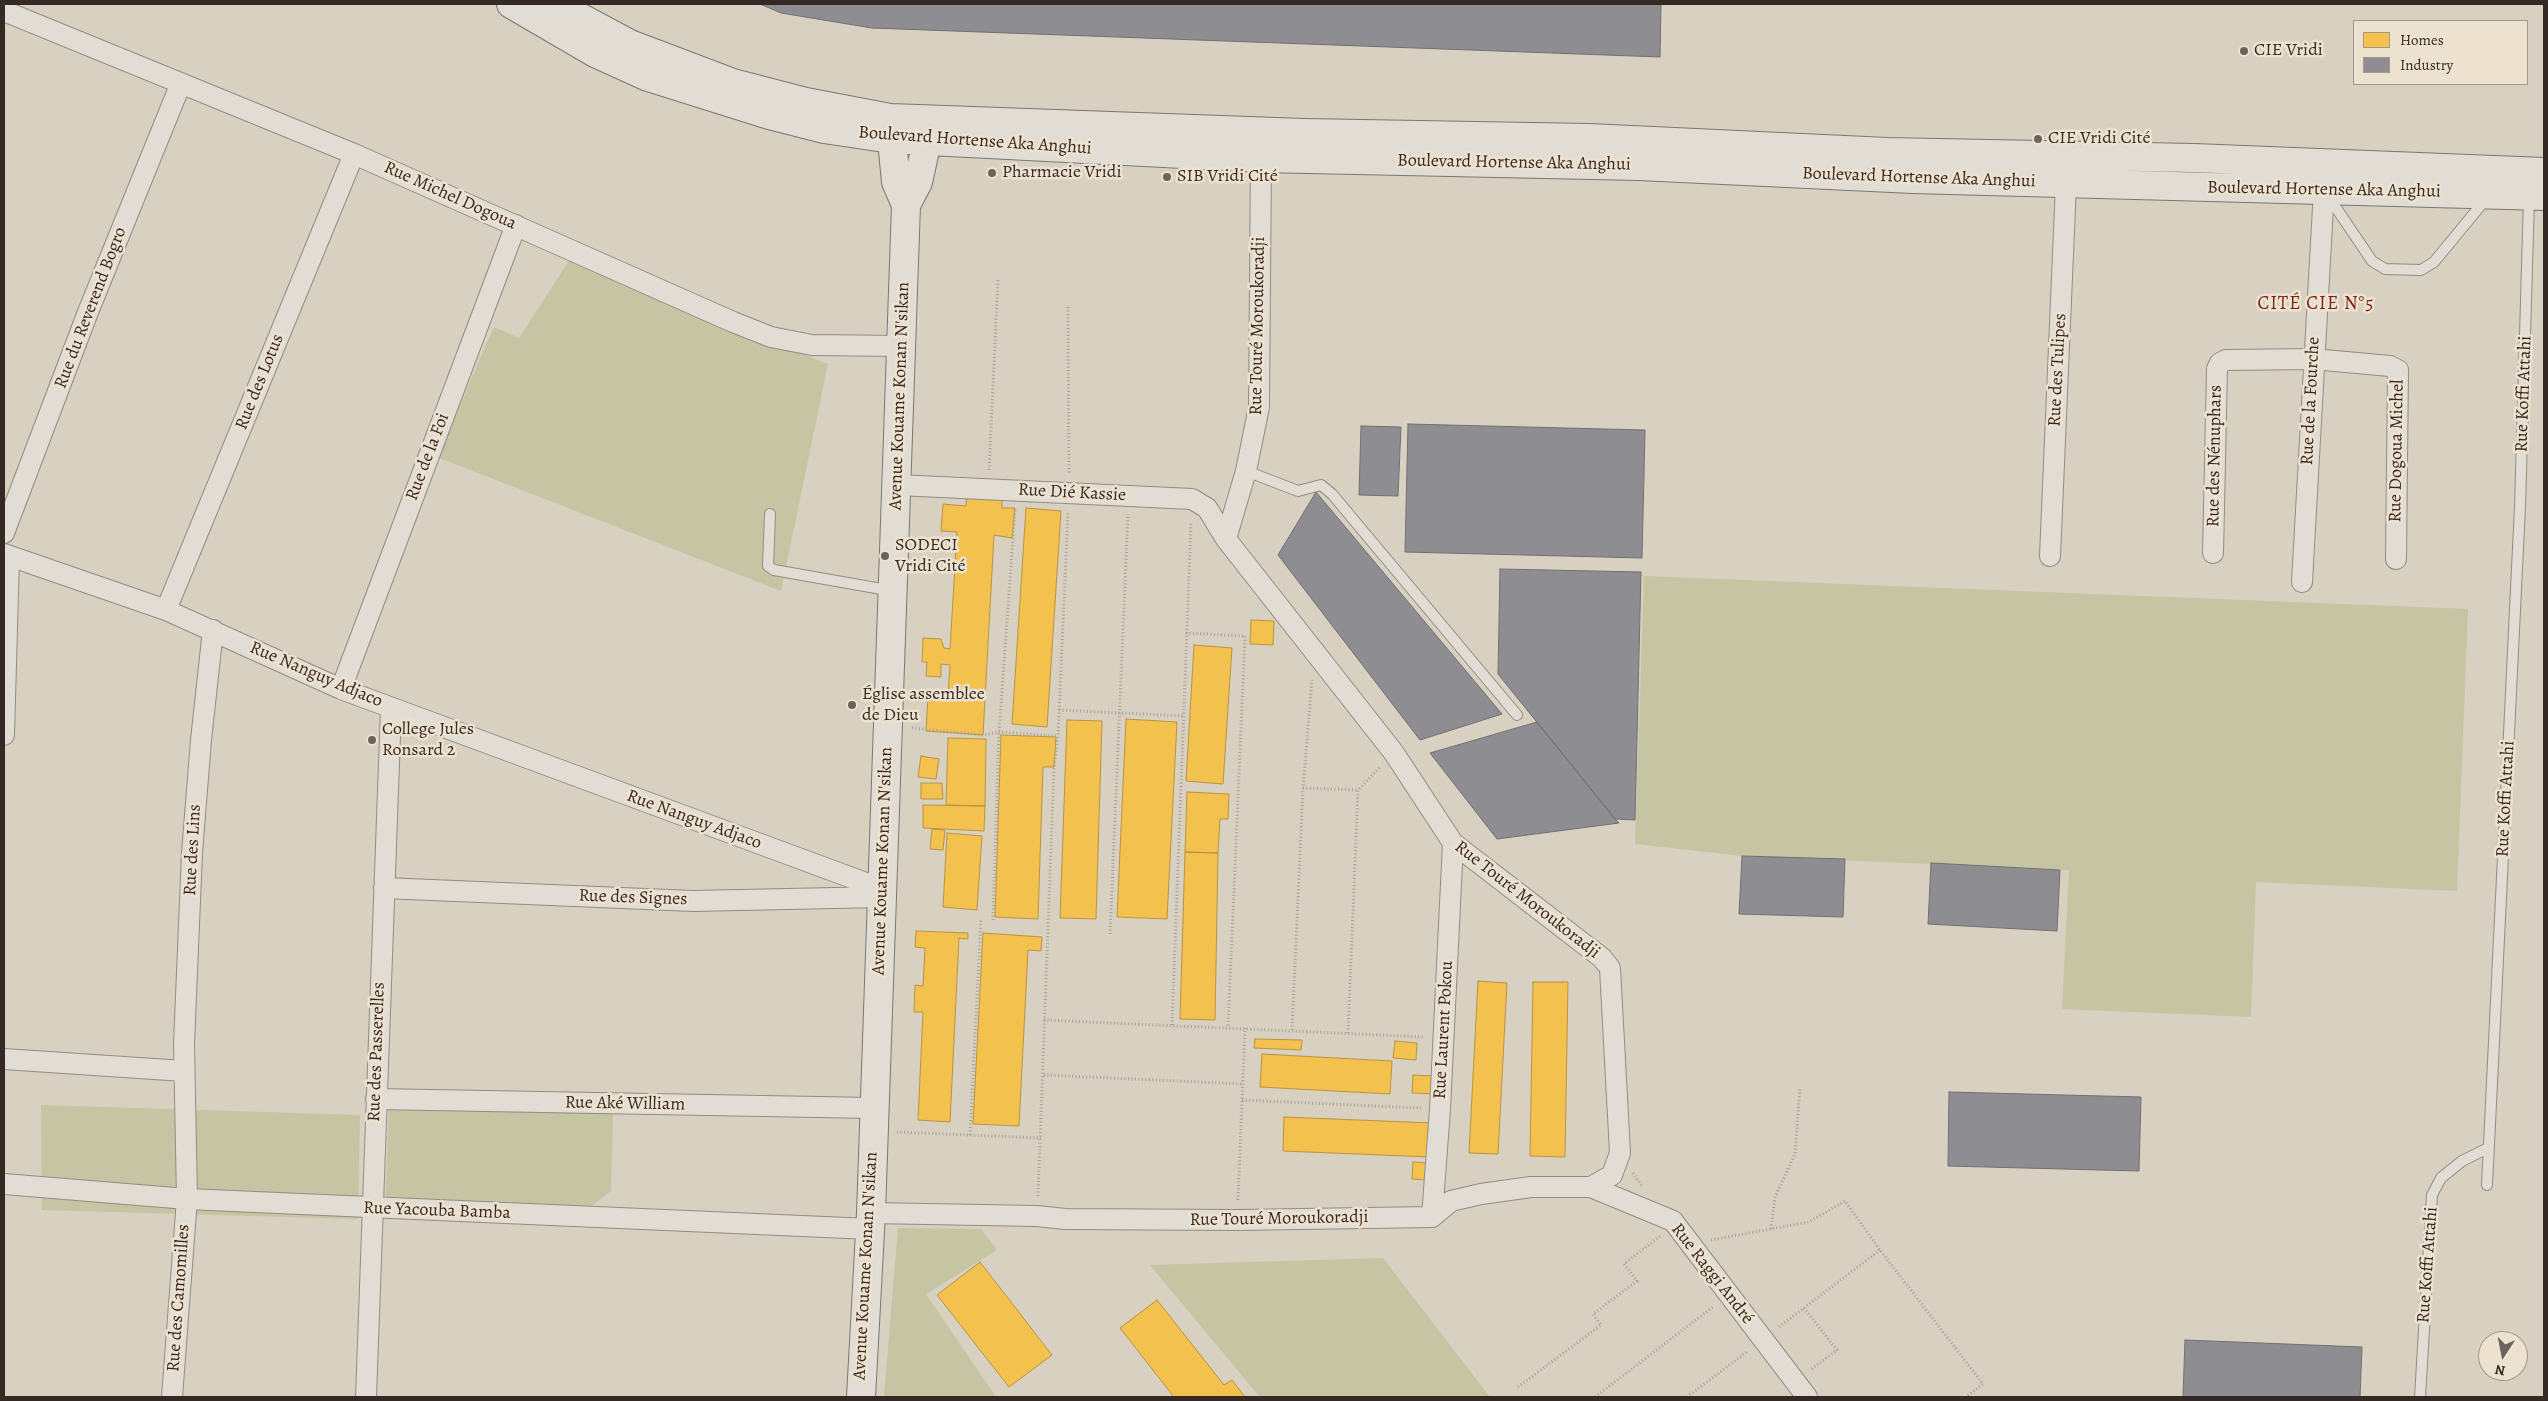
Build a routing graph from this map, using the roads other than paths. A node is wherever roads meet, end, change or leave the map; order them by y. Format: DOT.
graph roads {
  1 [pos="511,4"];
  2 [pos="555,4"];
  3 [pos="4,11"];
  4 [pos="181,83"];
  5 [pos="891,128"];
  6 [pos="930,131"];
  7 [pos="354,154"];
  8 [pos="1261,158"];
  9 [pos="2066,184"];
  10 [pos="2534,184"];
  11 [pos="2324,189"];
  12 [pos="2490,194"];
  13 [pos="906,204"];
  14 [pos="516,225"];
  15 [pos="902,346"];
  16 [pos="2313,359"];
  17 [pos="1246,471"];
  18 [pos="898,485"];
  19 [pos="770,514"];
  20 [pos="4,533"];
  21 [pos="1226,539"];
  22 [pos="2213,553"];
  23 [pos="6,556"];
  24 [pos="2050,556"];
  25 [pos="2396,559"];
  26 [pos="2302,582"];
  27 [pos="894,592"];
  28 [pos="166,610"];
  29 [pos="213,630"];
  30 [pos="341,689"];
  31 [pos="391,708"];
  32 [pos="1517,715"];
  33 [pos="4,735"];
  34 [pos="1453,843"];
  35 [pos="384,888"];
  36 [pos="882,893"];
  37 [pos="4,1059"];
  38 [pos="184,1071"];
  39 [pos="376,1100"];
  40 [pos="873,1119"];
  41 [pos="2488,1148"];
  42 [pos="4,1184"];
  43 [pos="2487,1185"];
  44 [pos="1591,1187"];
  45 [pos="186,1199"];
  46 [pos="371,1208"];
  47 [pos="1432,1217"];
  48 [pos="871,1221"];
  49 [pos="172,1397"];
  50 [pos="366,1397"];
  51 [pos="861,1397"];
  52 [pos="1807,1397"];
  53 [pos="2420,1397"];
  1 -- 5 [label="main road, Boulevard Hortense Aka Anghui"];
  2 -- 5 [label="main road, Boulevard Hortense Aka Anghui"];
  3 -- 4 [label="street, Rue Michel Dogoua"];
  4 -- 7 [label="street, Rue Michel Dogoua"];
  4 -- 20 [label="street, Rue du Reverend Bogro"];
  5 -- 6 [label="main road, Boulevard Hortense Aka Anghui"];
  5 -- 13 [label="main road, Avenue Kouame Konan N'sikan"];
  6 -- 8 [label="main road, Boulevard Hortense Aka Anghui"];
  6 -- 10 [label="main road, Boulevard Hortense Aka Anghui"];
  6 -- 13 [label="main road, Avenue Kouame Konan N'sikan"];
  7 -- 14 [label="street, Rue Michel Dogoua"];
  7 -- 28 [label="street, Rue des Lotus"];
  8 -- 9 [label="main road, Boulevard Hortense Aka Anghui"];
  8 -- 17 [label="street, Rue Touré Moroukoradji"];
  9 -- 11 [label="main road, Boulevard Hortense Aka Anghui"];
  9 -- 24 [label="street, Rue des Tulipes"];
  10 -- 12 [label="main road, Boulevard Hortense Aka Anghui"];
  10 -- 41 [label="lane, Rue Koffi Attahi"];
  11 -- 12 [label="main road, Boulevard Hortense Aka Anghui"];
  11 -- 12 [label="lane"];
  11 -- 16 [label="street, Rue de la Fourche"];
  13 -- 15 [label="main road, Avenue Kouame Konan N'sikan"];
  14 -- 15 [label="street, Rue Michel Dogoua"];
  14 -- 30 [label="street, Rue de la Foi"];
  15 -- 18 [label="main road, Avenue Kouame Konan N'sikan"];
  16 -- 22 [label="street, Rue des Nénuphars"];
  16 -- 25 [label="street, Rue Dogoua Michel"];
  16 -- 26 [label="street, Rue de la Fourche"];
  17 -- 21 [label="street, Rue Touré Moroukoradji"];
  17 -- 32 [label="lane"];
  18 -- 21 [label="street, Rue Dié Kassie"];
  18 -- 27 [label="main road, Avenue Kouame Konan N'sikan"];
  19 -- 27 [label="lane"];
  21 -- 34 [label="street, Rue Touré Moroukoradji"];
  23 -- 28 [label="street, Rue Nanguy Adjaco"];
  23 -- 33 [label="street"];
  27 -- 36 [label="main road, Avenue Kouame Konan N'sikan"];
  28 -- 29 [label="street, Rue Nanguy Adjaco"];
  29 -- 30 [label="street, Rue Nanguy Adjaco"];
  29 -- 38 [label="street, Rue des Lins"];
  30 -- 31 [label="street, Rue Nanguy Adjaco"];
  31 -- 35 [label="street, Rue des Passerelles"];
  31 -- 36 [label="street, Rue Nanguy Adjaco"];
  34 -- 44 [label="street, Rue Touré Moroukoradji"];
  34 -- 47 [label="street, Rue Laurent Pokou"];
  35 -- 36 [label="street, Rue des Signes"];
  35 -- 39 [label="street, Rue des Passerelles"];
  36 -- 40 [label="main road, Avenue Kouame Konan N'sikan"];
  37 -- 38 [label="street"];
  38 -- 45 [label="street, Rue des Lins"];
  39 -- 40 [label="street, Rue Aké William"];
  39 -- 46 [label="street, Rue des Passerelles"];
  40 -- 48 [label="main road, Avenue Kouame Konan N'sikan"];
  41 -- 43 [label="lane"];
  41 -- 53 [label="lane, Rue Koffi Attahi"];
  42 -- 45 [label="street, Rue Yacouba Bamba"];
  44 -- 47 [label="street"];
  44 -- 52 [label="street, Rue Raggi André"];
  45 -- 46 [label="street, Rue Yacouba Bamba"];
  45 -- 49 [label="street, Rue des Camomilles"];
  46 -- 48 [label="street, Rue Yacouba Bamba"];
  46 -- 50 [label="street, Rue des Passerelles"];
  47 -- 48 [label="street, Rue Touré Moroukoradji"];
  48 -- 51 [label="main road, Avenue Kouame Konan N'sikan"];
}
